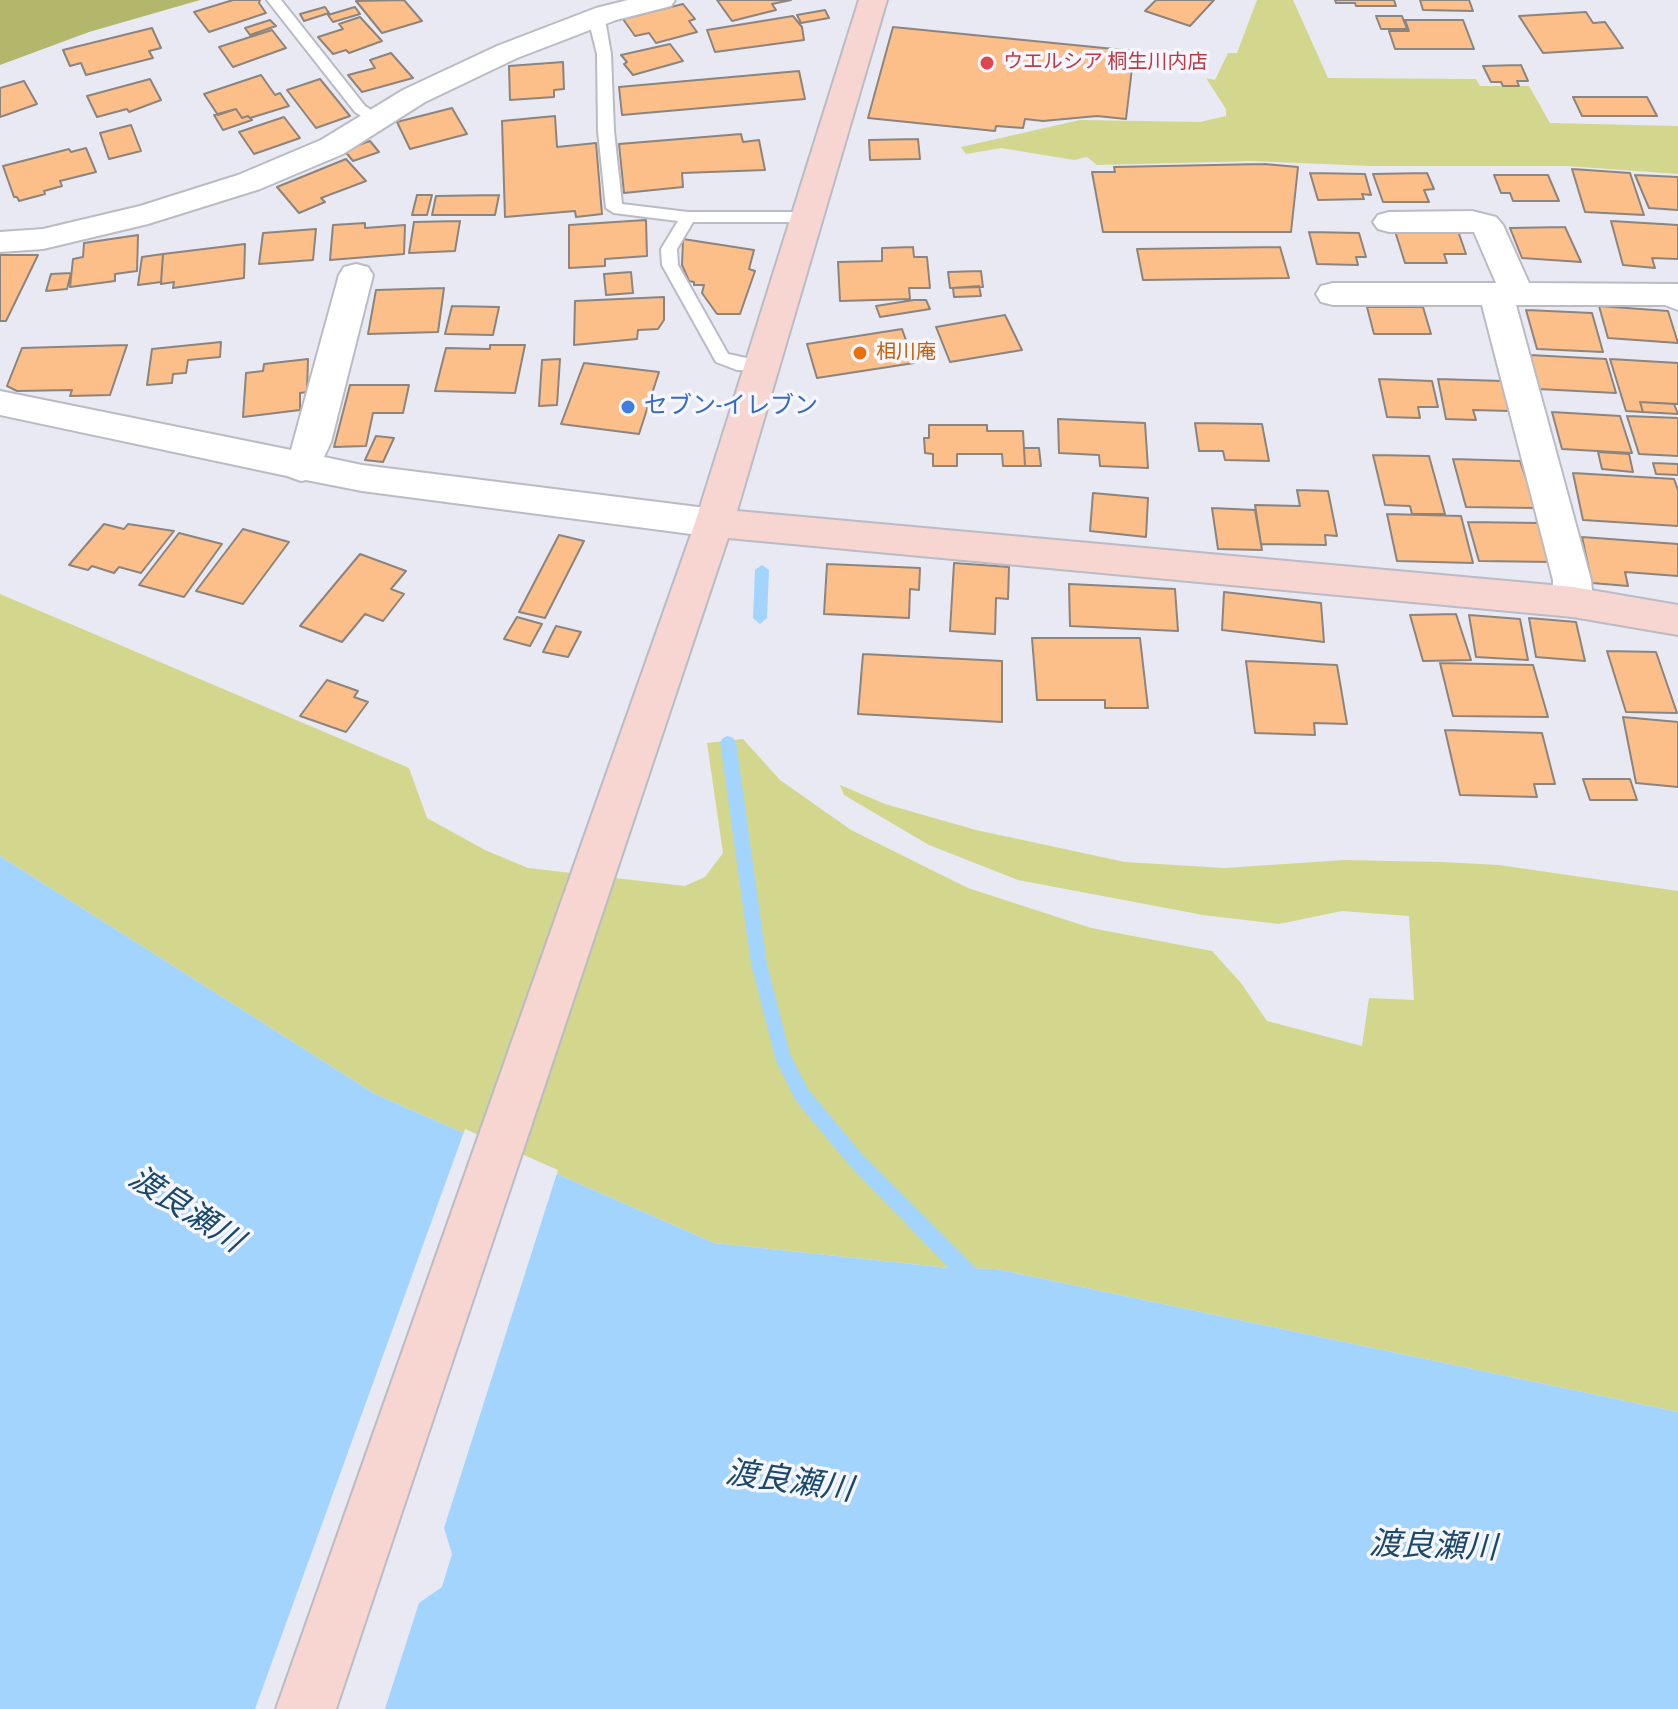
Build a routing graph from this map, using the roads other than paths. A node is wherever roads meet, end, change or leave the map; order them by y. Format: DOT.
graph roads {
  1 [pos="274,0"];
  2 [pos="661,0"];
  3 [pos="873,0"];
  4 [pos="595,18"];
  5 [pos="377,120"];
  6 [pos="688,217"];
  7 [pos="809,217"];
  8 [pos="1389,222"];
  9 [pos="0,242"];
  10 [pos="356,275"];
  11 [pos="1333,294"];
  12 [pos="1506,294"];
  13 [pos="1677,295"];
  14 [pos="764,367"];
  15 [pos="0,403"];
  16 [pos="301,468"];
  17 [pos="714,523"];
  18 [pos="1573,602"];
  19 [pos="1678,620"];
  20 [pos="306,1709"];
  1 -- 5 [label="lane"];
  2 -- 4 [label="street"];
  3 -- 7 [label="street"];
  4 -- 5 [label="street"];
  4 -- 6 [label="lane"];
  5 -- 9 [label="street"];
  6 -- 7 [label="lane"];
  6 -- 14 [label="lane"];
  7 -- 14 [label="street"];
  8 -- 12 [label="street"];
  10 -- 16 [label="street"];
  11 -- 12 [label="street"];
  12 -- 13 [label="street"];
  12 -- 18 [label="street"];
  14 -- 17 [label="street"];
  15 -- 16 [label="street"];
  16 -- 17 [label="street"];
  17 -- 18 [label="street"];
  17 -- 20 [label="street"];
  18 -- 19 [label="street"];
}
